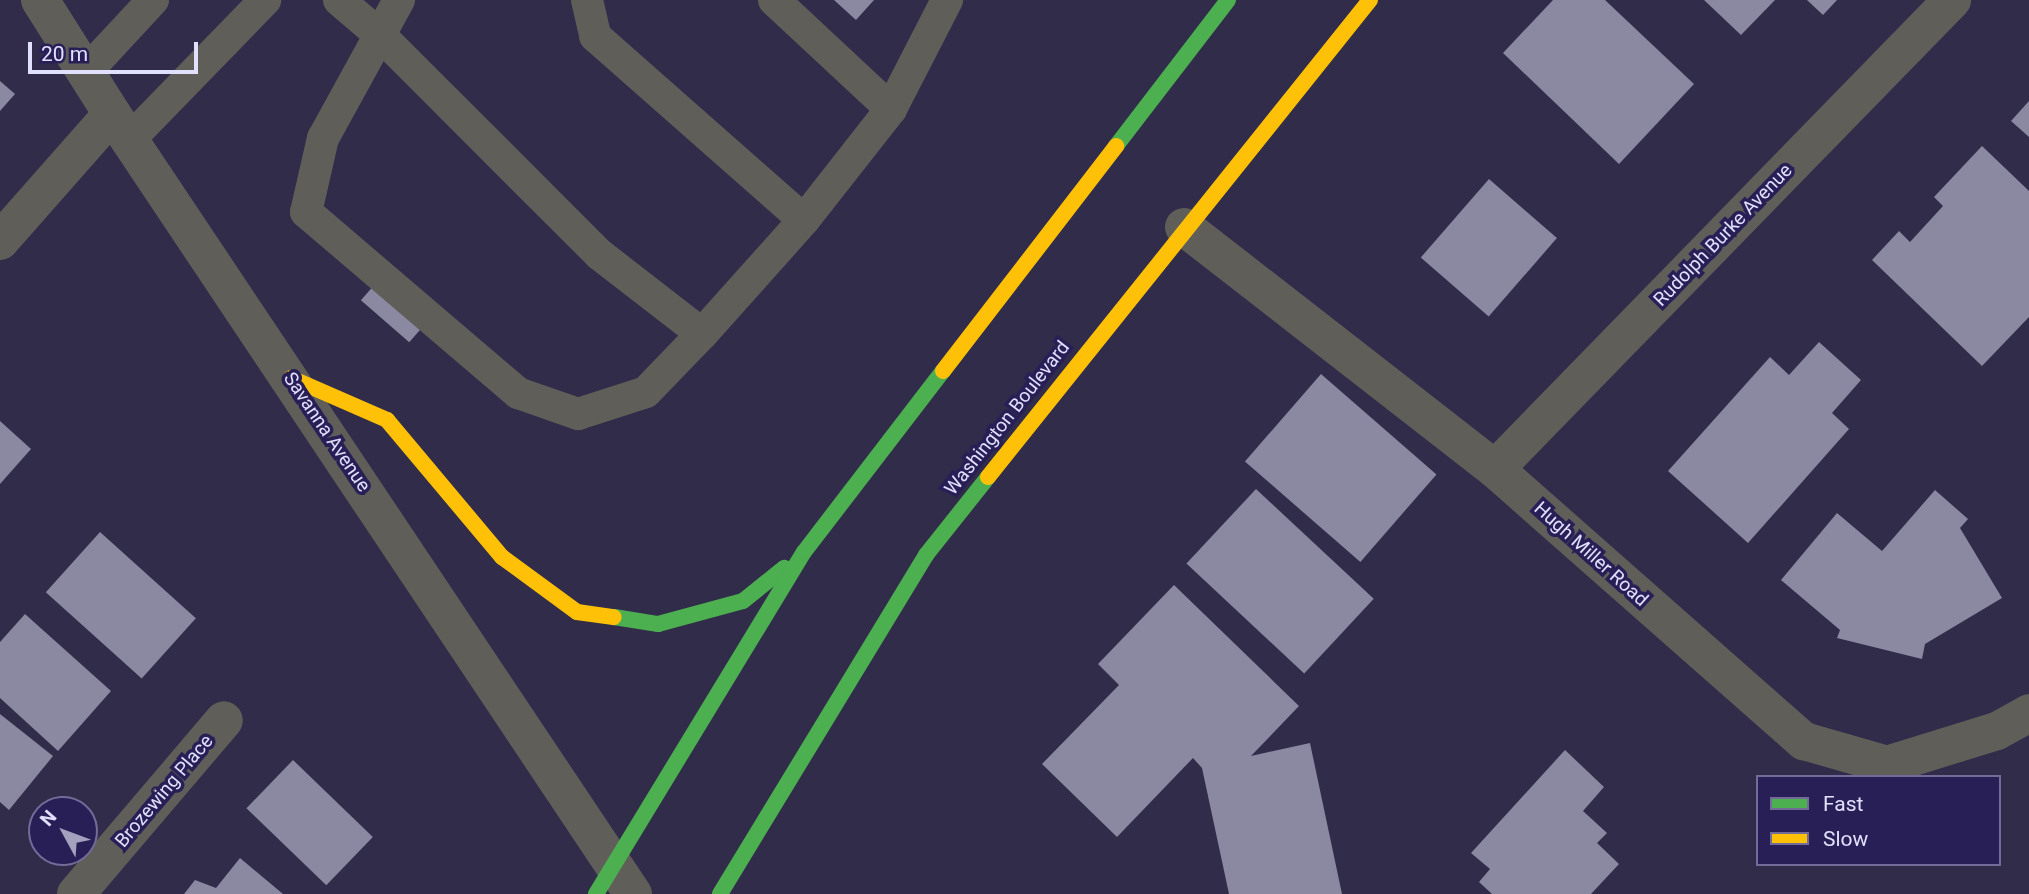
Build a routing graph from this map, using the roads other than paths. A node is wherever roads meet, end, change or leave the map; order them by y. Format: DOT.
graph roads {
  1 [pos="40,0"];
  2 [pos="153,0"];
  3 [pos="265,0"];
  4 [pos="339,0"];
  5 [pos="400,0"];
  6 [pos="587,0"];
  7 [pos="774,0"];
  8 [pos="947,0"];
  9 [pos="1370,0"];
  10 [pos="1952,0"];
  11 [pos="1218,4"];
  12 [pos="380,35"];
  13 [pos="87,71"];
  14 [pos="891,109"];
  15 [pos="121,126"];
  16 [pos="804,220"];
  17 [pos="1184,227"];
  18 [pos="0,241"];
  19 [pos="702,334"];
  20 [pos="291,377"];
  21 [pos="1495,469"];
  22 [pos="804,552"];
  23 [pos="2029,713"];
  24 [pos="224,720"];
  25 [pos="615,884"];
  26 [pos="76,894"];
  27 [pos="720,894"];
  1 -- 13 [label="street, Savanna Avenue"];
  2 -- 13 [label="lane"];
  3 -- 15 [label="lane"];
  4 -- 12 [label="lane"];
  5 -- 12 [label="lane"];
  6 -- 16 [label="lane"];
  7 -- 14 [label="lane"];
  8 -- 14 [label="lane"];
  9 -- 17 [label="highway, Washington Boulevard"];
  10 -- 21 [label="street, Rudolph Burke Avenue"];
  11 -- 22 [label="highway"];
  12 -- 19 [label="lane"];
  12 -- 19 [label="lane"];
  13 -- 15 [label="street, Savanna Avenue"];
  14 -- 16 [label="lane"];
  15 -- 18 [label="street"];
  15 -- 20 [label="street, Savanna Avenue"];
  16 -- 19 [label="lane"];
  17 -- 21 [label="street, Hugh Miller Road"];
  17 -- 27 [label="highway, Washington Boulevard"];
  20 -- 22 [label="highway"];
  20 -- 25 [label="street, Savanna Avenue"];
  21 -- 23 [label="street, Hugh Miller Road"];
  22 -- 25 [label="highway"];
  24 -- 26 [label="street, Brozewing Place"];
}
